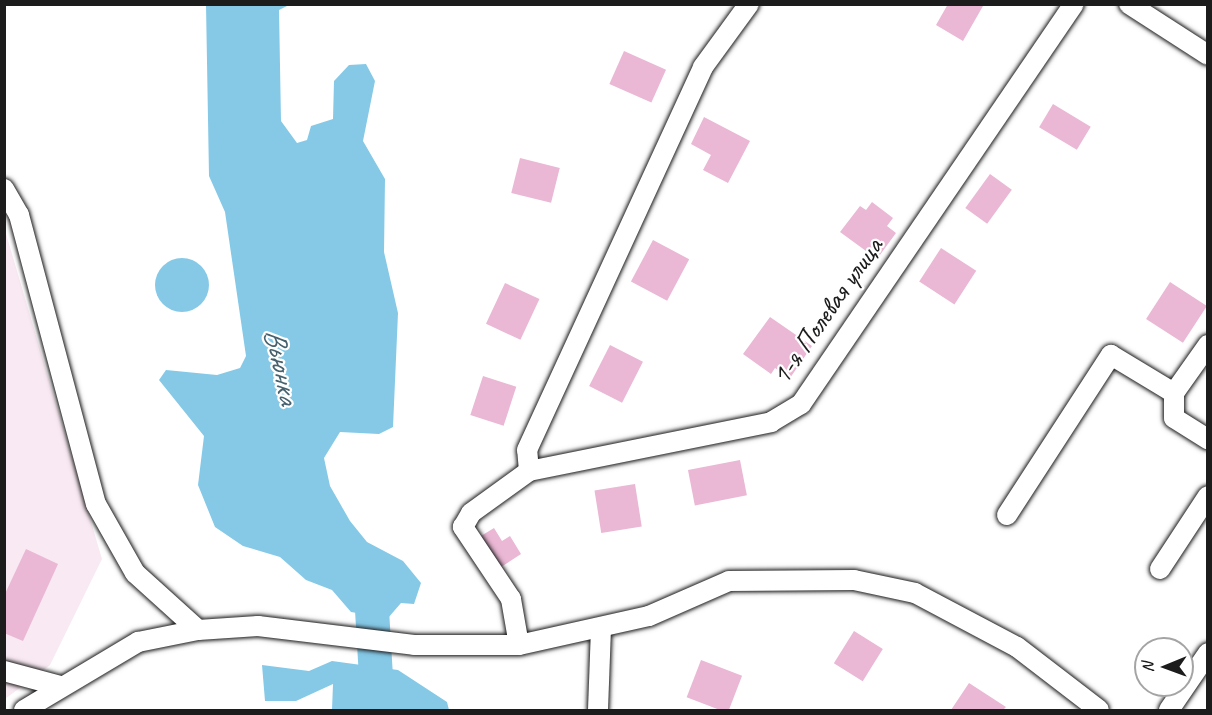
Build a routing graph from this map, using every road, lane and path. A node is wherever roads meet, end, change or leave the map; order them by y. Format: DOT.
graph roads {
  1 [pos="749,4"];
  2 [pos="1074,4"];
  3 [pos="1129,4"];
  4 [pos="1208,55"];
  5 [pos="4,189"];
  6 [pos="1208,345"];
  7 [pos="1174,393"];
  8 [pos="1208,440"];
  9 [pos="529,471"];
  10 [pos="1208,496"];
  11 [pos="1007,515"];
  12 [pos="1160,569"];
  13 [pos="601,628"];
  14 [pos="198,630"];
  15 [pos="519,645"];
  16 [pos="1208,653"];
  17 [pos="4,671"];
  18 [pos="60,686"];
  19 [pos="24,711"];
  20 [pos="598,711"];
  21 [pos="1099,711"];
  22 [pos="1169,711"];
  1 -- 9 [label="street"];
  2 -- 9 [label="street, 1-я Полевая улица"];
  3 -- 4 [label="street"];
  5 -- 14 [label="street"];
  6 -- 7 [label="street"];
  7 -- 8 [label="street"];
  7 -- 11 [label="street"];
  9 -- 15 [label="street, 1-я Полевая улица"];
  10 -- 12 [label="street"];
  13 -- 15 [label="street"];
  13 -- 20 [label="street"];
  13 -- 21 [label="street"];
  14 -- 15 [label="street"];
  14 -- 18 [label="street"];
  16 -- 22 [label="street"];
  17 -- 18 [label="street"];
  18 -- 19 [label="street"];
}
